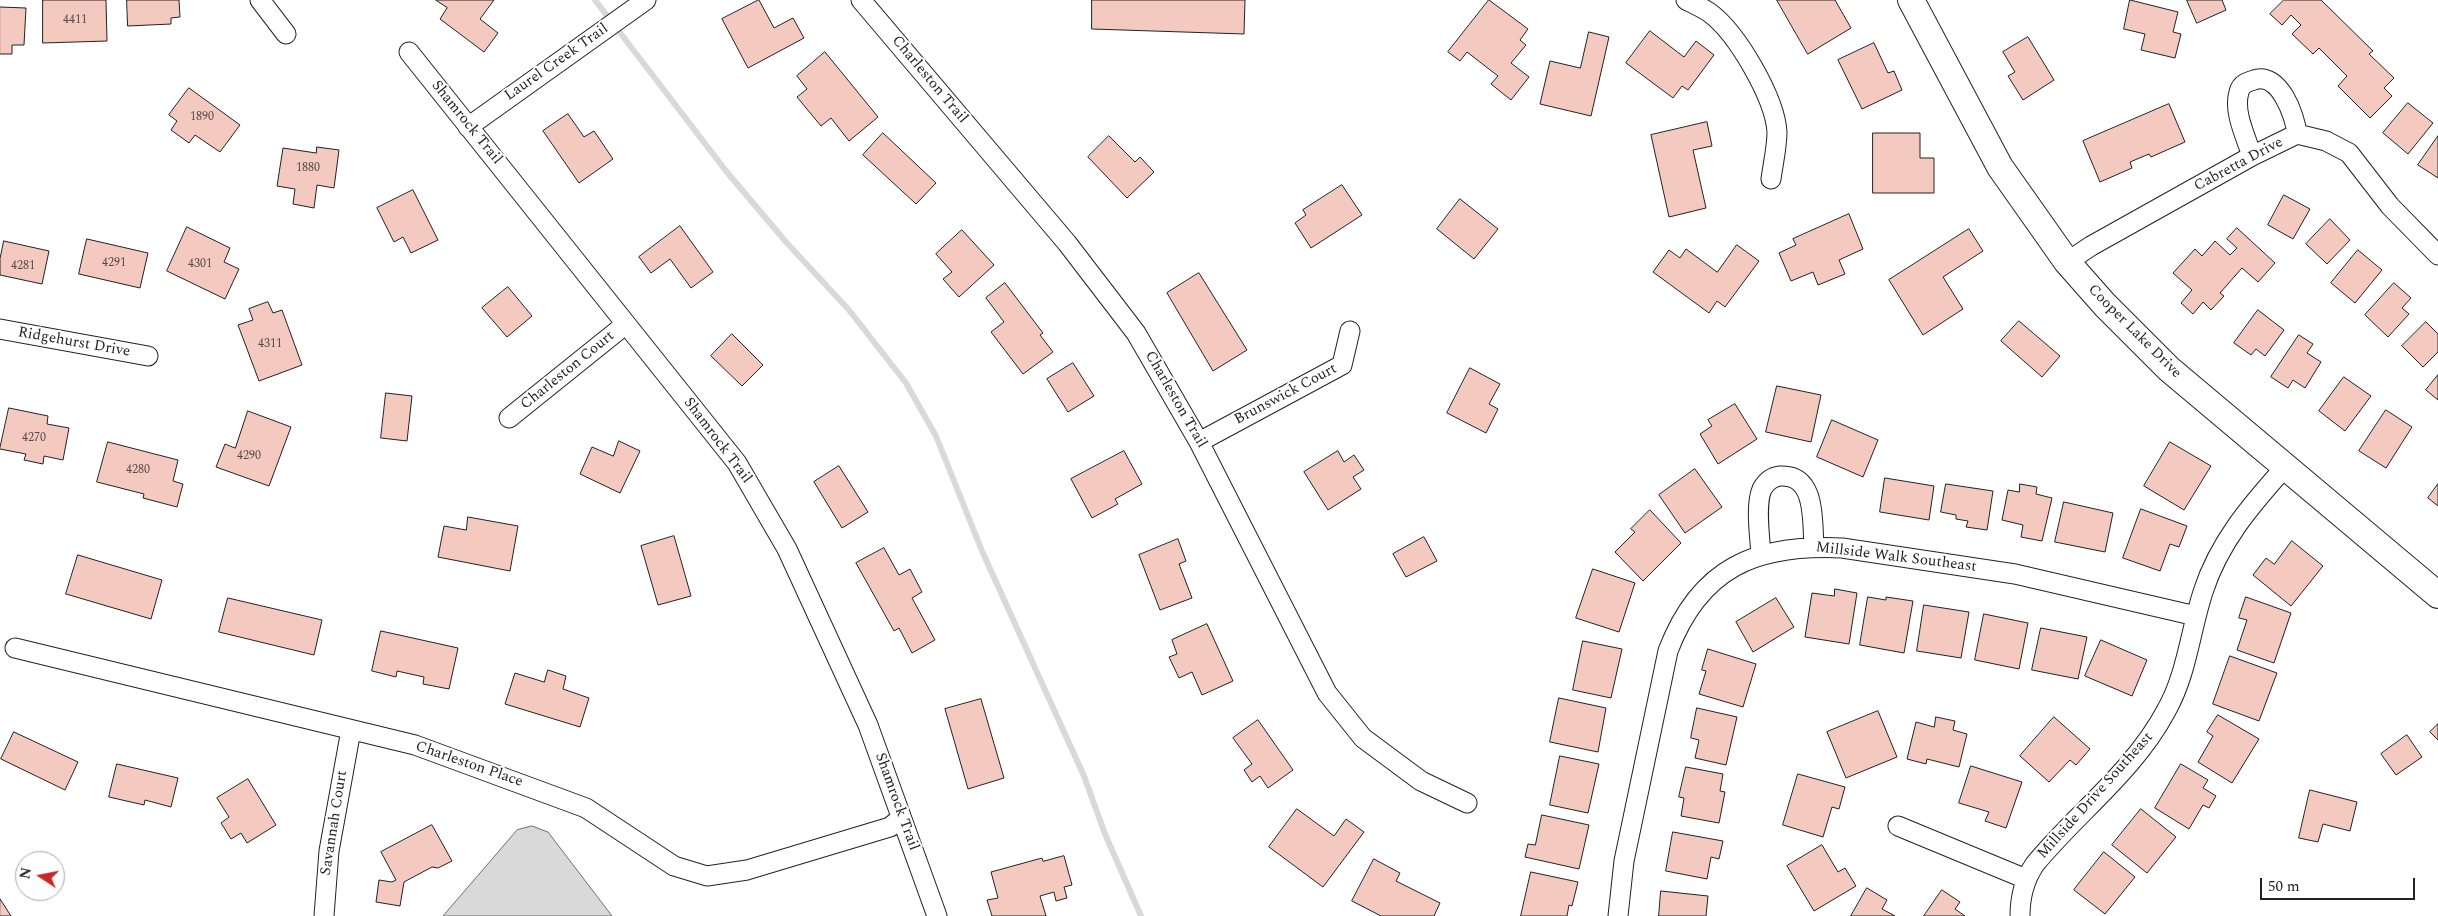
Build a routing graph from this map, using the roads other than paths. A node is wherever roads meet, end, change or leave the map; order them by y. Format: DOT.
graph roads {
  1 [pos="260,0"];
  2 [pos="646,0"];
  3 [pos="860,0"];
  4 [pos="1686,0"];
  5 [pos="1911,0"];
  6 [pos="286,34"];
  7 [pos="409,52"];
  8 [pos="468,126"];
  9 [pos="2297,134"];
  10 [pos="2252,156"];
  11 [pos="1771,178"];
  12 [pos="2438,255"];
  13 [pos="2067,262"];
  14 [pos="626,324"];
  15 [pos="0,329"];
  16 [pos="1350,331"];
  17 [pos="148,356"];
  18 [pos="509,418"];
  19 [pos="1200,442"];
  20 [pos="2286,466"];
  21 [pos="1814,547"];
  22 [pos="1761,555"];
  23 [pos="2438,595"];
  24 [pos="2196,616"];
  25 [pos="15,648"];
  26 [pos="351,730"];
  27 [pos="1467,803"];
  28 [pos="901,818"];
  29 [pos="1898,826"];
  30 [pos="2026,879"];
  31 [pos="324,916"];
  32 [pos="937,916"];
  33 [pos="1618,916"];
  34 [pos="2020,916"];
  1 -- 6 [label="street"];
  2 -- 8 [label="street, Laurel Creek Trail"];
  3 -- 19 [label="street, Charleston Trail"];
  4 -- 11 [label="street"];
  5 -- 13 [label="street, Cooper Lake Drive"];
  7 -- 8 [label="street, Shamrock Trail"];
  8 -- 14 [label="street, Shamrock Trail"];
  9 -- 10 [label="street, Cabretta Drive"];
  9 -- 10 [label="street"];
  9 -- 12 [label="street, Cabretta Drive"];
  10 -- 13 [label="street, Cabretta Drive"];
  13 -- 20 [label="street, Cooper Lake Drive"];
  14 -- 18 [label="street, Charleston Court"];
  14 -- 28 [label="street, Shamrock Trail"];
  15 -- 17 [label="street, Ridgehurst Drive"];
  16 -- 19 [label="street, Brunswick Court"];
  19 -- 27 [label="street, Charleston Trail"];
  20 -- 23 [label="street, Cooper Lake Drive"];
  20 -- 24 [label="street, Millside Drive Southeast"];
  21 -- 22 [label="street, Millside Walk Southeast"];
  21 -- 22 [label="street"];
  21 -- 24 [label="street, Millside Walk Southeast"];
  22 -- 33 [label="street, Millside Walk Southeast"];
  24 -- 30 [label="street, Millside Drive Southeast"];
  25 -- 26 [label="street, Charleston Place"];
  26 -- 28 [label="street, Charleston Place"];
  26 -- 31 [label="street, Savannah Court"];
  28 -- 32 [label="street, Shamrock Trail"];
  29 -- 30 [label="street"];
  30 -- 34 [label="street, Millside Drive Southeast"];
}
